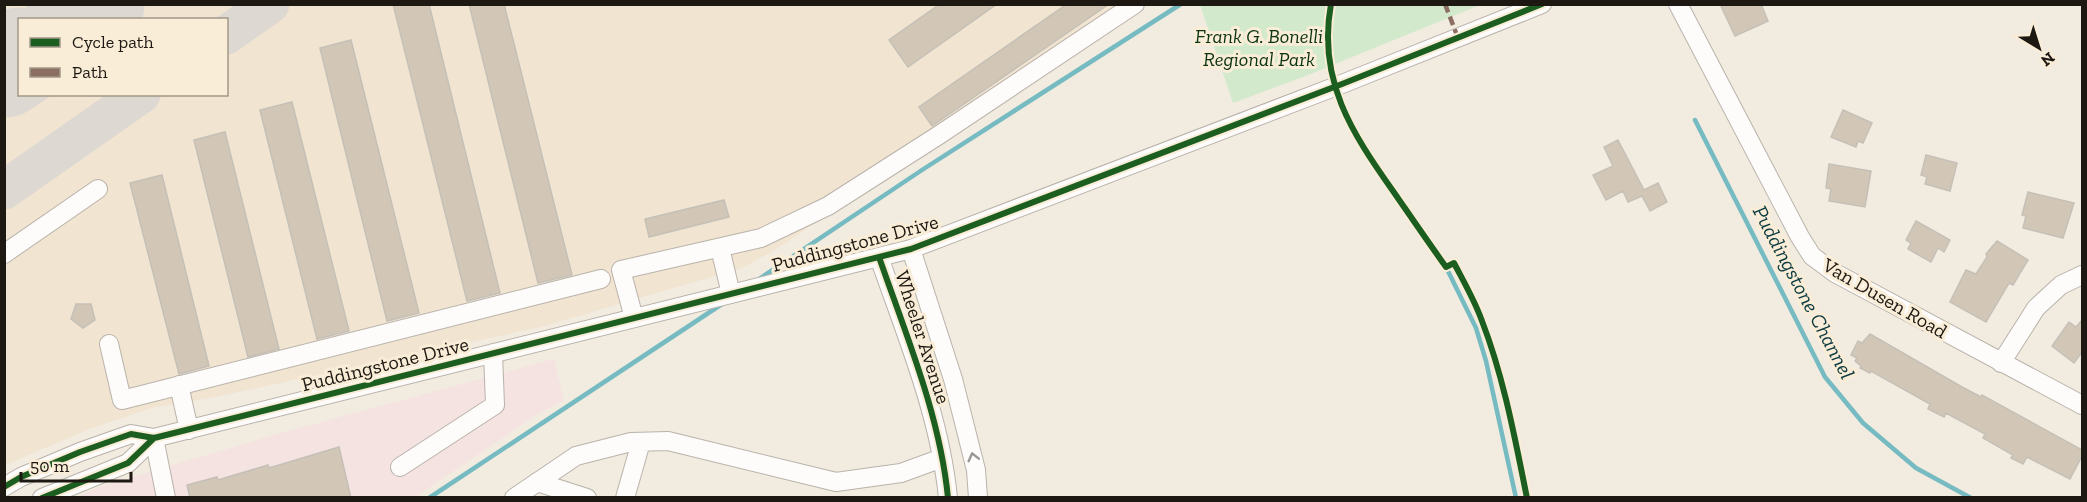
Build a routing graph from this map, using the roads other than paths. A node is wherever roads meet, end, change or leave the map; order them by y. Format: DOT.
graph roads {
  1 [pos="1135,4"];
  2 [pos="1542,4"];
  3 [pos="1678,4"];
  4 [pos="98,189"];
  5 [pos="720,248"];
  6 [pos="911,249"];
  7 [pos="4,254"];
  8 [pos="879,257"];
  9 [pos="2082,275"];
  10 [pos="601,279"];
  11 [pos="731,294"];
  12 [pos="634,318"];
  13 [pos="109,344"];
  14 [pos="494,353"];
  15 [pos="2001,363"];
  16 [pos="179,385"];
  17 [pos="2082,405"];
  18 [pos="189,430"];
  19 [pos="154,438"];
  20 [pos="641,442"];
  21 [pos="942,458"];
  22 [pos="400,467"];
  23 [pos="537,483"];
  24 [pos="4,487"];
  25 [pos="848,489"];
  26 [pos="42,498"];
  27 [pos="166,498"];
  28 [pos="514,498"];
  29 [pos="587,498"];
  30 [pos="625,498"];
  31 [pos="948,498"];
  32 [pos="978,498"];
  1 -- 5 [label="street"];
  2 -- 6 [label="street, Puddingstone Drive"];
  3 -- 15 [label="street, Van Dusen Road"];
  4 -- 7 [label="street"];
  5 -- 11 [label="street"];
  5 -- 12 [label="street"];
  6 -- 8 [label="street, Puddingstone Drive"];
  32 -- 6 [label="street, Wheeler Avenue, one-way"];
  8 -- 11 [label="street, Puddingstone Drive"];
  8 -- 21 [label="street, Wheeler Avenue"];
  9 -- 15 [label="street"];
  10 -- 16 [label="street"];
  11 -- 12 [label="street, Puddingstone Drive"];
  12 -- 14 [label="street, Puddingstone Drive"];
  13 -- 16 [label="street"];
  14 -- 18 [label="street, Puddingstone Drive"];
  14 -- 22 [label="street"];
  15 -- 17 [label="street, Van Dusen Road"];
  16 -- 18 [label="street"];
  18 -- 19 [label="street, Puddingstone Drive"];
  19 -- 24 [label="street, Puddingstone Drive"];
  19 -- 26 [label="street"];
  19 -- 27 [label="street"];
  20 -- 23 [label="street"];
  20 -- 25 [label="street"];
  20 -- 30 [label="street"];
  21 -- 25 [label="street"];
  21 -- 31 [label="street, Wheeler Avenue"];
  23 -- 28 [label="street"];
  23 -- 29 [label="street"];
}
